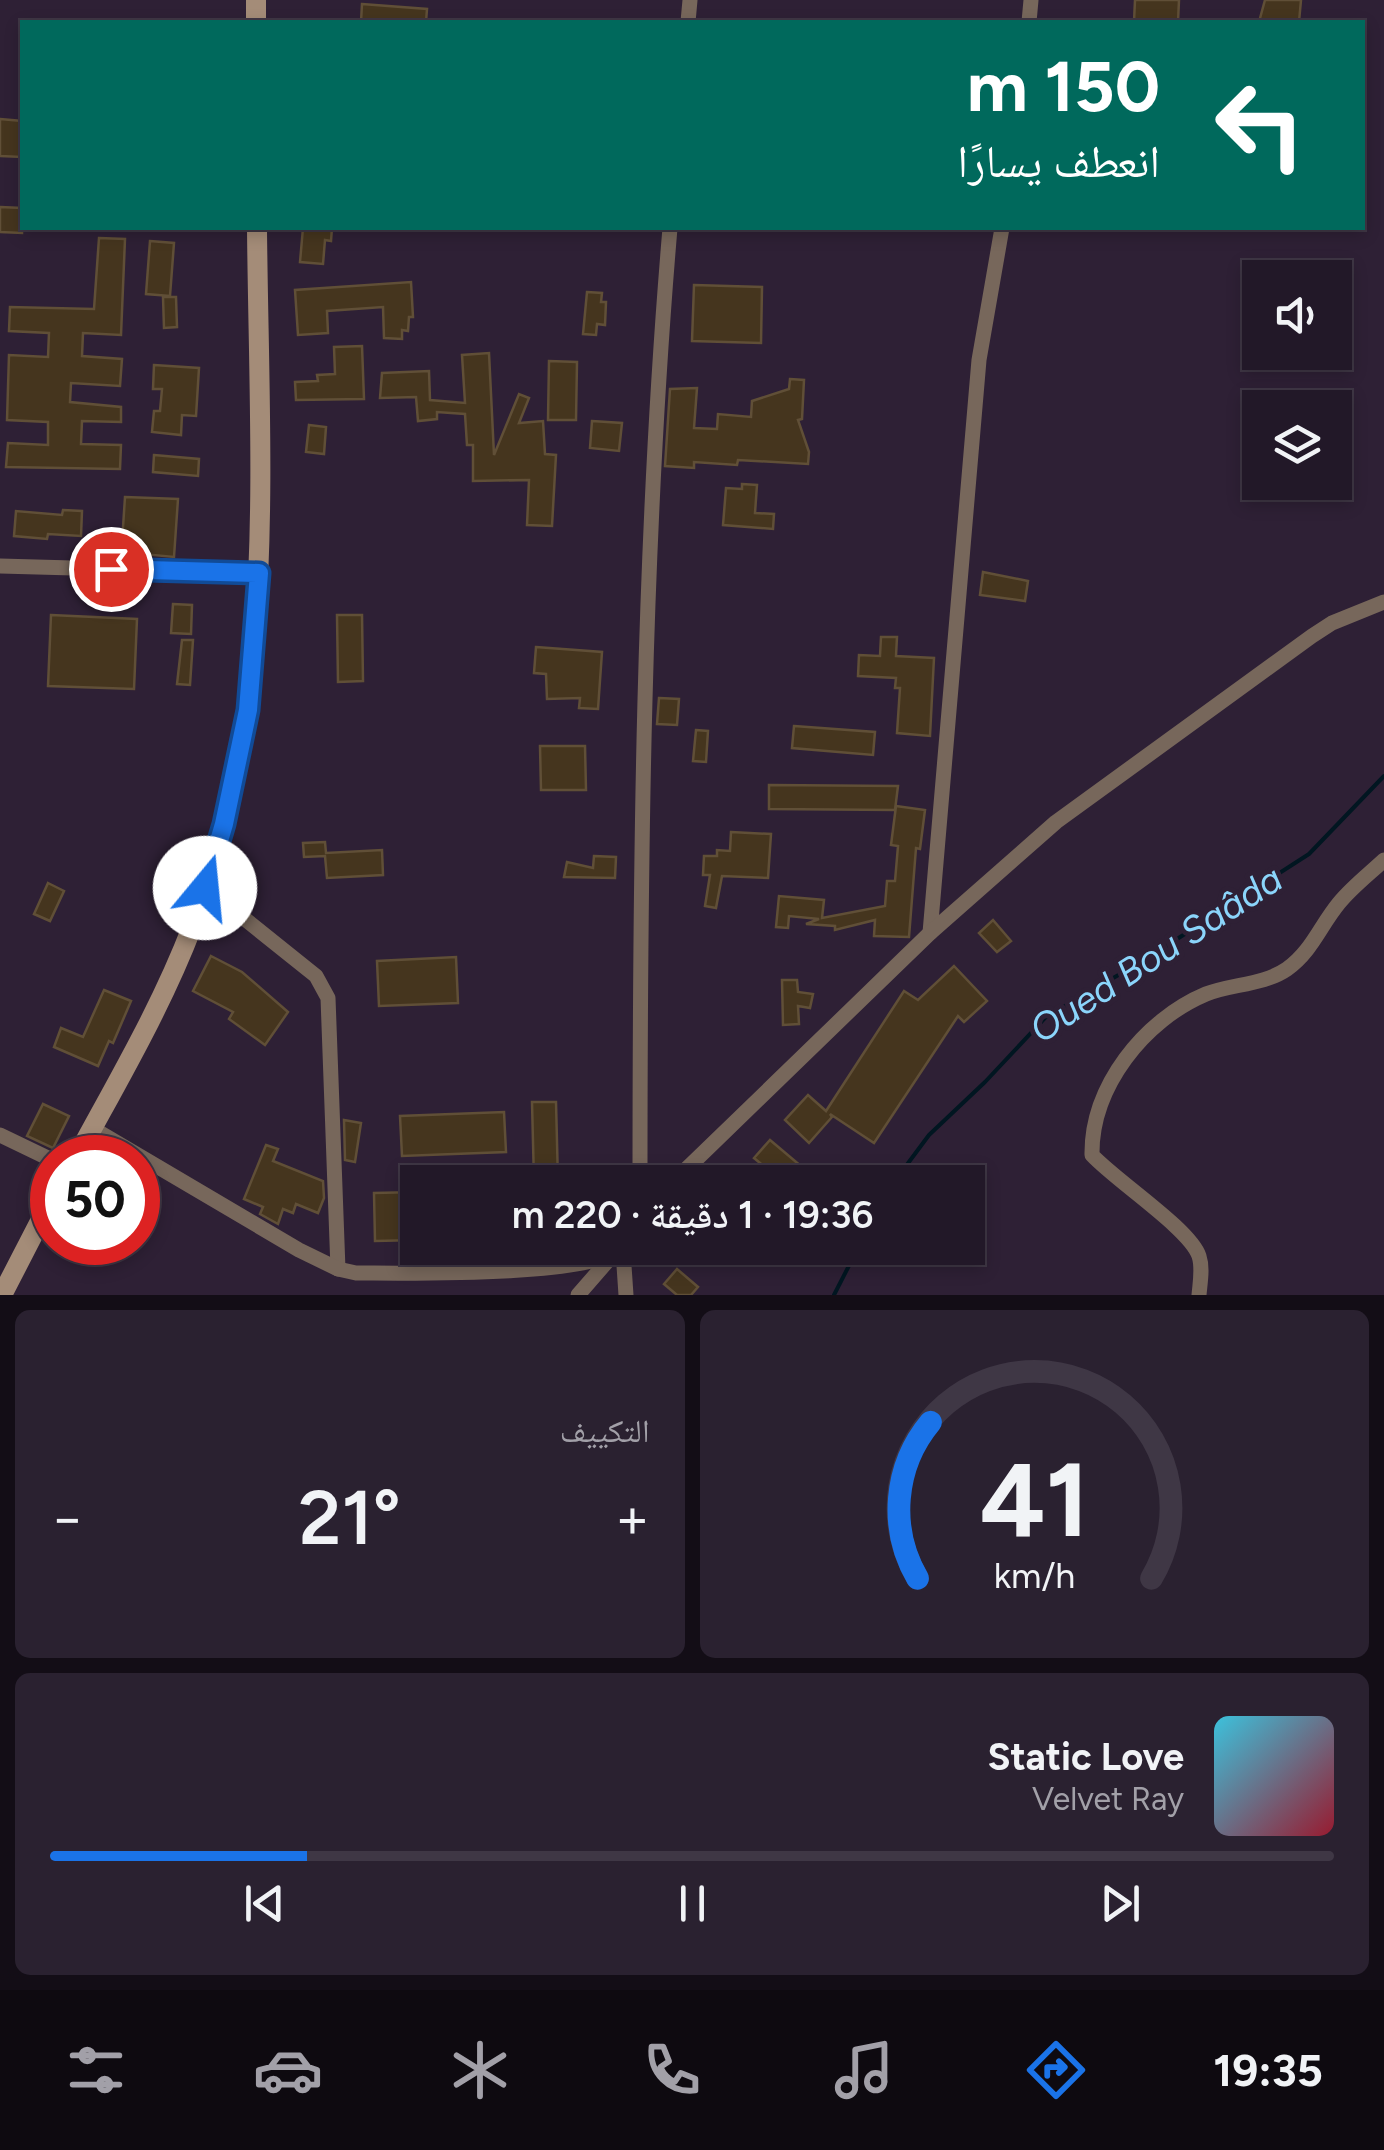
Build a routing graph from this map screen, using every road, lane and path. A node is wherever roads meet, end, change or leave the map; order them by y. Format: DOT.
graph roads {
  1 [pos="258,230"];
  2 [pos="670,230"];
  3 [pos="1002,230"];
  4 [pos="0,566"];
  5 [pos="259,573"];
  6 [pos="1384,602"];
  7 [pos="1384,860"];
  8 [pos="205,888"];
  9 [pos="930,934"];
  10 [pos="92,1128"];
  11 [pos="0,1135"];
  12 [pos="88,1135"];
  13 [pos="30,1149"];
  14 [pos="640,1165"];
  15 [pos="691,1165"];
  16 [pos="30,1241"];
  17 [pos="564,1265"];
  18 [pos="607,1265"];
  19 [pos="622,1265"];
  20 [pos="338,1269"];
  21 [pos="2,1295"];
  22 [pos="578,1295"];
  23 [pos="626,1295"];
  24 [pos="1199,1295"];
  1 -- 5 [label="main road"];
  2 -- 14 [label="street"];
  3 -- 9 [label="street"];
  4 -- 5 [label="street"];
  5 -- 8 [label="main road"];
  6 -- 9 [label="street"];
  7 -- 24 [label="street"];
  8 -- 10 [label="main road"];
  8 -- 20 [label="street"];
  9 -- 15 [label="street"];
  10 -- 12 [label="main road"];
  10 -- 20 [label="street"];
  11 -- 13 [label="street"];
  16 -- 21 [label="main road"];
  17 -- 20 [label="street"];
  18 -- 22 [label="street"];
  19 -- 23 [label="street"];
}
